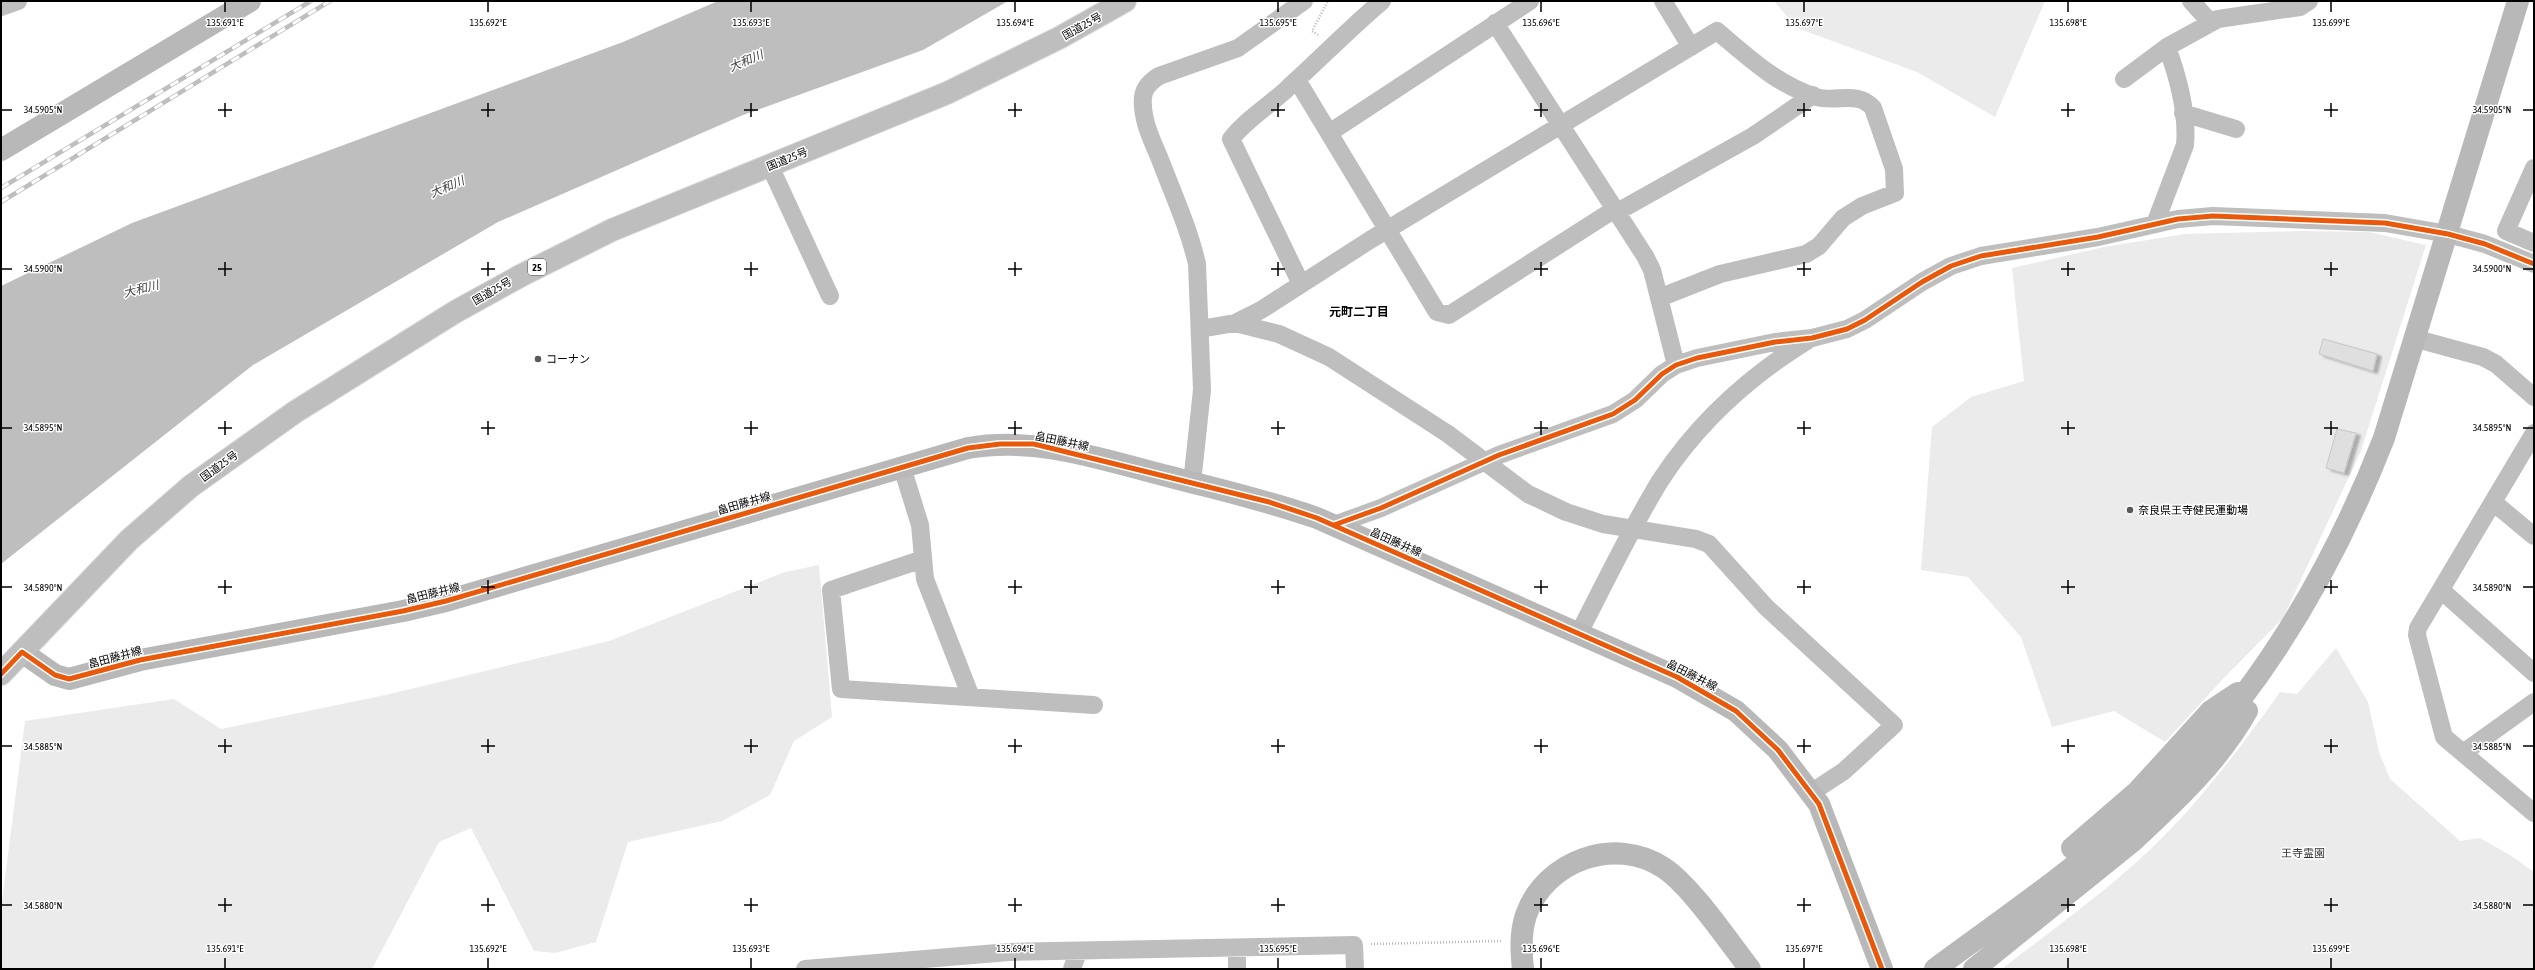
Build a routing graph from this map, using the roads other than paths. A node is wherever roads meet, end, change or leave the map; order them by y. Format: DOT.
graph roads {
  1 [pos="18,1"];
  2 [pos="250,1"];
  3 [pos="1125,1"];
  4 [pos="1304,1"];
  5 [pos="1382,1"];
  6 [pos="1530,1"];
  7 [pos="1663,1"];
  8 [pos="2191,1"];
  9 [pos="2308,1"];
  10 [pos="2518,1"];
  11 [pos="1,7"];
  12 [pos="1495,23"];
  13 [pos="2211,23"];
  14 [pos="1691,47"];
  15 [pos="2167,47"];
  16 [pos="2124,79"];
  17 [pos="1297,80"];
  18 [pos="1813,95"];
  19 [pos="2184,114"];
  20 [pos="1561,125"];
  21 [pos="2236,129"];
  22 [pos="1329,133"];
  23 [pos="1,150"];
  24 [pos="770,166"];
  25 [pos="2534,168"];
  26 [pos="1616,211"];
  27 [pos="2154,224"];
  28 [pos="1387,230"];
  29 [pos="2448,234"];
  30 [pos="2534,243"];
  31 [pos="2534,264"];
  32 [pos="1301,284"];
  33 [pos="830,296"];
  34 [pos="1659,298"];
  35 [pos="1235,323"];
  36 [pos="1200,329"];
  37 [pos="1812,338"];
  38 [pos="2413,338"];
  39 [pos="1676,365"];
  40 [pos="2534,397"];
  41 [pos="2534,433"];
  42 [pos="1485,461"];
  43 [pos="902,467"];
  44 [pos="1192,483"];
  45 [pos="2493,502"];
  46 [pos="1334,525"];
  47 [pos="1634,529"];
  48 [pos="2534,536"];
  49 [pos="922,559"];
  50 [pos="2441,590"];
  51 [pos="1579,633"];
  52 [pos="22,652"];
  53 [pos="1,674"];
  54 [pos="2534,674"];
  55 [pos="2255,683"];
  56 [pos="971,697"];
  57 [pos="2534,702"];
  58 [pos="1094,705"];
  59 [pos="2463,753"];
  60 [pos="1812,792"];
  61 [pos="2534,813"];
  62 [pos="1237,948"];
  63 [pos="1078,952"];
  64 [pos="805,969"];
  65 [pos="1072,969"];
  66 [pos="1237,969"];
  67 [pos="1355,969"];
  68 [pos="1522,969"];
  69 [pos="1750,969"];
  70 [pos="1882,969"];
  71 [pos="1919,969"];
  72 [pos="1936,969"];
  73 [pos="1974,969"];
  1 -- 11 [label="street"];
  2 -- 23 [label="street"];
  3 -- 24 [label="highway, 国道25号 / 25"];
  4 -- 36 [label="street"];
  5 -- 17 [label="street"];
  6 -- 12 [label="street"];
  7 -- 14 [label="street"];
  8 -- 13 [label="street"];
  9 -- 13 [label="street"];
  10 -- 29 [label="street"];
  12 -- 20 [label="street"];
  12 -- 22 [label="street"];
  13 -- 15 [label="street"];
  14 -- 18 [label="street"];
  14 -- 20 [label="street"];
  15 -- 16 [label="street"];
  15 -- 19 [label="street"];
  17 -- 22 [label="street"];
  17 -- 32 [label="street"];
  18 -- 26 [label="street"];
  18 -- 34 [label="street"];
  19 -- 21 [label="street"];
  19 -- 27 [label="street"];
  20 -- 26 [label="street"];
  20 -- 28 [label="street"];
  22 -- 28 [label="street"];
  24 -- 33 [label="street"];
  24 -- 52 [label="highway, 国道25号 / 25"];
  25 -- 30 [label="street"];
  26 -- 28 [label="street"];
  26 -- 34 [label="street"];
  27 -- 29 [label="street"];
  27 -- 37 [label="street"];
  28 -- 32 [label="street"];
  29 -- 31 [label="street"];
  29 -- 38 [label="street"];
  32 -- 35 [label="street"];
  34 -- 39 [label="street"];
  35 -- 36 [label="street"];
  35 -- 42 [label="street"];
  36 -- 44 [label="street"];
  37 -- 39 [label="street"];
  37 -- 47 [label="street"];
  38 -- 40 [label="street"];
  38 -- 55 [label="street"];
  39 -- 42 [label="street"];
  41 -- 45 [label="street"];
  42 -- 46 [label="street"];
  42 -- 47 [label="street"];
  43 -- 44 [label="street, 畠田藤井線"];
  43 -- 49 [label="street"];
  43 -- 52 [label="street, 畠田藤井線"];
  44 -- 46 [label="street, 畠田藤井線"];
  45 -- 48 [label="street"];
  45 -- 50 [label="street"];
  46 -- 51 [label="street, 畠田藤井線"];
  47 -- 51 [label="street"];
  47 -- 60 [label="street"];
  49 -- 56 [label="street"];
  49 -- 56 [label="street"];
  50 -- 54 [label="street"];
  50 -- 59 [label="street"];
  51 -- 60 [label="street, 畠田藤井線"];
  52 -- 53 [label="highway, 国道25号 / 25"];
  55 -- 71 [label="street"];
  55 -- 72 [label="street"];
  55 -- 73 [label="street"];
  56 -- 58 [label="street"];
  57 -- 59 [label="street"];
  59 -- 61 [label="street"];
  60 -- 70 [label="street, 畠田藤井線"];
  62 -- 63 [label="street"];
  62 -- 66 [label="street"];
  62 -- 67 [label="street"];
  63 -- 64 [label="street"];
  63 -- 65 [label="street"];
  68 -- 69 [label="street"];
}
